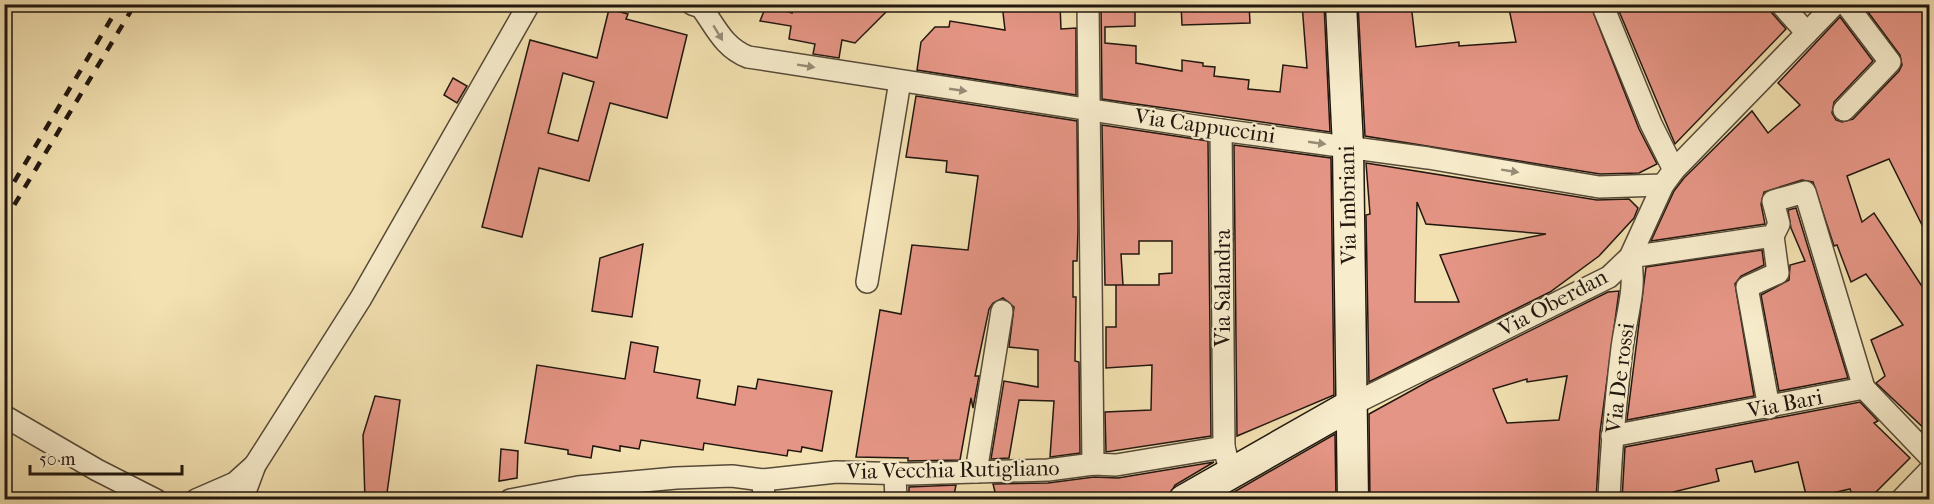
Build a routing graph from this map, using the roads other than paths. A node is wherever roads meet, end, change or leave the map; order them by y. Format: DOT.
graph roads {
  1 [pos="529,4"];
  2 [pos="693,4"];
  3 [pos="1088,4"];
  4 [pos="1341,4"];
  5 [pos="1602,4"];
  6 [pos="1781,4"];
  7 [pos="1835,4"];
  8 [pos="1846,4"];
  9 [pos="1807,33"];
  10 [pos="900,81"];
  11 [pos="1090,109"];
  12 [pos="1844,110"];
  13 [pos="1221,130"];
  14 [pos="1348,147"];
  15 [pos="1668,177"];
  16 [pos="1773,236"];
  17 [pos="1630,257"];
  18 [pos="867,282"];
  19 [pos="1002,311"];
  20 [pos="1864,388"];
  21 [pos="1351,405"];
  22 [pos="1768,408"];
  23 [pos="4,416"];
  24 [pos="1612,436"];
  25 [pos="1929,457"];
  26 [pos="1227,460"];
  27 [pos="1093,464"];
  28 [pos="255,465"];
  29 [pos="96,470"];
  30 [pos="1929,470"];
  31 [pos="976,472"];
  32 [pos="895,475"];
  33 [pos="763,490"];
  34 [pos="158,498"];
  35 [pos="126,500"];
  36 [pos="196,500"];
  37 [pos="242,500"];
  38 [pos="510,500"];
  39 [pos="896,500"];
  40 [pos="1184,500"];
  41 [pos="1353,500"];
  42 [pos="1609,500"];
  43 [pos="1901,500"];
  1 -- 28 [label="street"];
  2 -- 10 [label="street, Via Cappuccini, one-way"];
  3 -- 11 [label="street"];
  4 -- 14 [label="street, Via Imbriani"];
  5 -- 15 [label="street"];
  6 -- 9 [label="street"];
  7 -- 9 [label="street, Via Oberdan"];
  8 -- 12 [label="street"];
  9 -- 15 [label="street, Via Oberdan"];
  10 -- 11 [label="street, Via Cappuccini, one-way"];
  10 -- 18 [label="street"];
  11 -- 13 [label="street, Via Cappuccini"];
  11 -- 27 [label="street"];
  13 -- 14 [label="street, Via Cappuccini, one-way"];
  13 -- 26 [label="street, Via Salandra"];
  14 -- 15 [label="street, Via Cappuccini, one-way"];
  14 -- 21 [label="street, Via Imbriani"];
  15 -- 17 [label="street, Via Oberdan"];
  16 -- 17 [label="street"];
  16 -- 20 [label="street"];
  16 -- 22 [label="street"];
  17 -- 21 [label="street, Via Oberdan"];
  17 -- 24 [label="street, Via De rossi"];
  19 -- 31 [label="street"];
  20 -- 22 [label="street, Via Bari"];
  20 -- 25 [label="street"];
  21 -- 26 [label="street, Via Oberdan"];
  21 -- 41 [label="street, Via Imbriani"];
  22 -- 24 [label="street, Via Bari"];
  23 -- 29 [label="street"];
  24 -- 42 [label="street, Via De rossi"];
  26 -- 27 [label="street, Via Vecchia Rutigliano"];
  26 -- 40 [label="street, Via Oberdan"];
  27 -- 31 [label="street, Via Vecchia Rutigliano"];
  28 -- 36 [label="street"];
  28 -- 37 [label="street"];
  29 -- 34 [label="street"];
  29 -- 35 [label="street"];
  30 -- 43 [label="street"];
  31 -- 32 [label="street, Via Vecchia Rutigliano"];
  32 -- 33 [label="street, Via Vecchia Rutigliano"];
  32 -- 39 [label="street"];
  33 -- 38 [label="street, Via Vecchia Rutigliano"];
}
